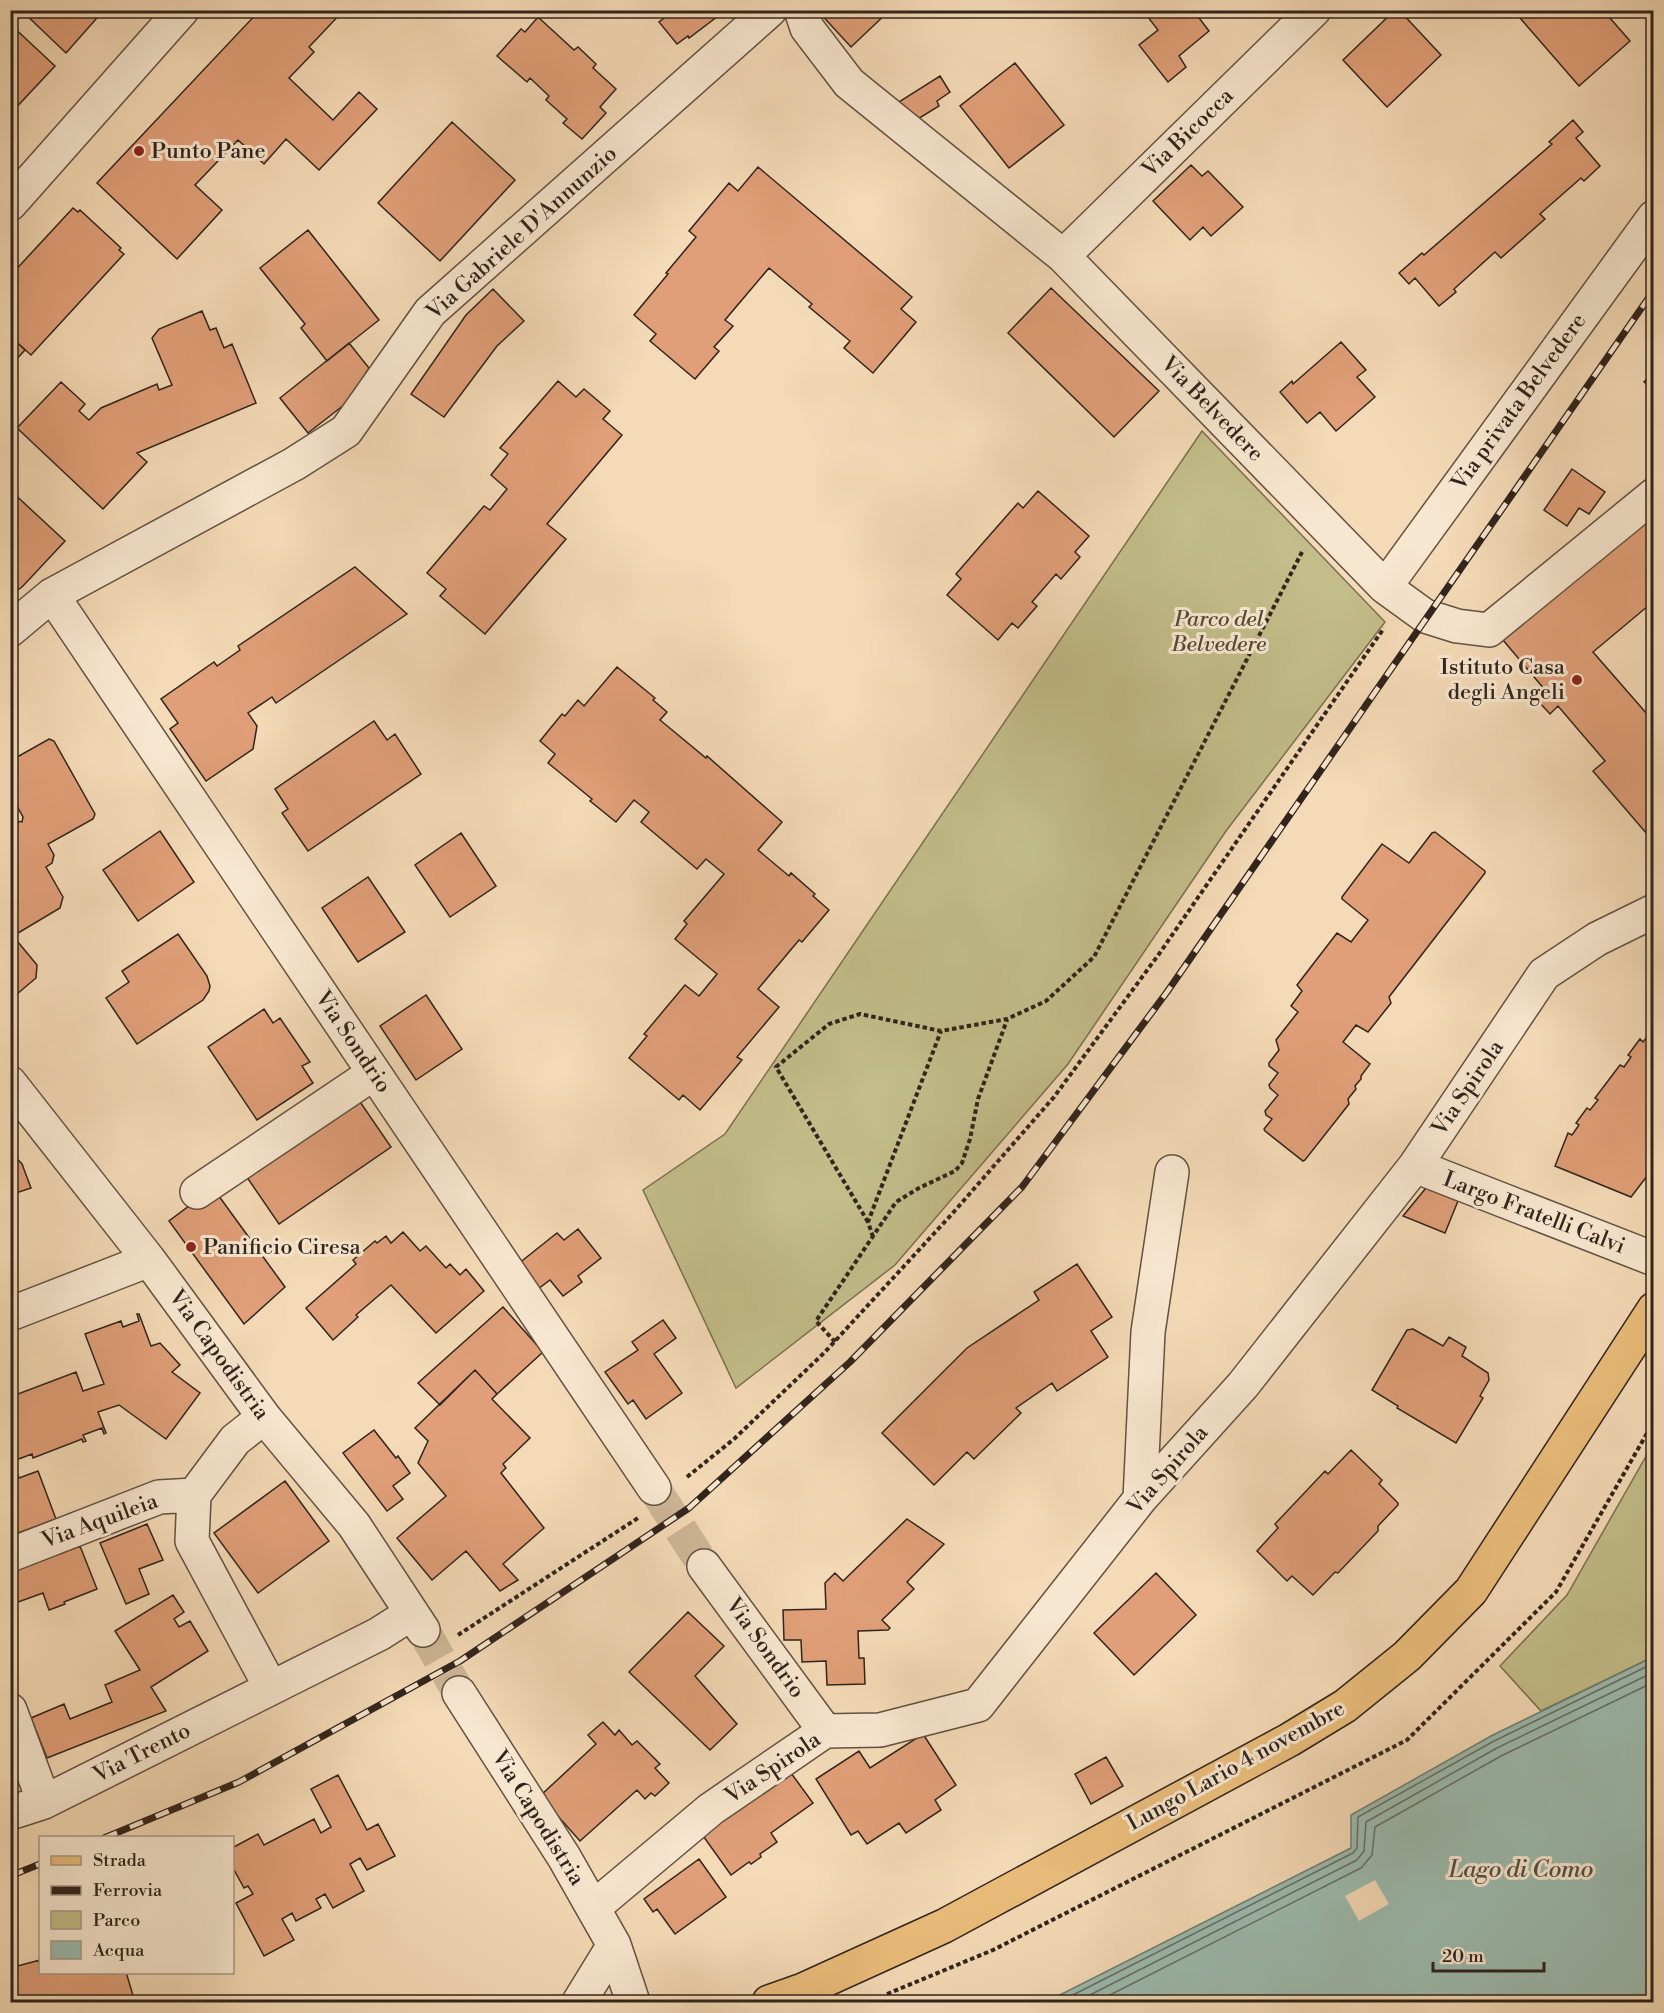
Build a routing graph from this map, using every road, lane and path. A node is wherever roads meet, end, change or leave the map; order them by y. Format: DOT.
graph roads {
  1 [pos="182,10"];
  2 [pos="770,10"];
  3 [pos="801,10"];
  4 [pos="1314,10"];
  5 [pos="10,204"];
  6 [pos="1653,217"];
  7 [pos="1063,256"];
  8 [pos="1653,495"];
  9 [pos="1321,521"];
  10 [pos="1385,587"];
  11 [pos="52,595"];
  12 [pos="10,630"];
  13 [pos="1653,911"];
  14 [pos="1007,1019"];
  15 [pos="941,1031"];
  16 [pos="374,1073"];
  17 [pos="10,1083"];
  18 [pos="1415,1166"];
  19 [pos="1172,1172"];
  20 [pos="197,1192"];
  21 [pos="868,1222"];
  22 [pos="873,1237"];
  23 [pos="1653,1259"];
  24 [pos="149,1260"];
  25 [pos="1653,1309"];
  26 [pos="10,1314"];
  27 [pos="835,1342"];
  28 [pos="264,1417"];
  29 [pos="661,1494"];
  30 [pos="194,1496"];
  31 [pos="1140,1499"];
  32 [pos="10,1555"];
  33 [pos="704,1566"];
  34 [pos="429,1626"];
  35 [pos="271,1688"];
  36 [pos="459,1693"];
  37 [pos="10,1710"];
  38 [pos="825,1731"];
  39 [pos="44,1802"];
  40 [pos="10,1813"];
  41 [pos="593,1908"];
  42 [pos="614,1945"];
  43 [pos="579,2002"];
  44 [pos="633,2002"];
  45 [pos="769,2002"];
  1 -- 5 [label="street"];
  2 -- 11 [label="street, Via Gabriele D'Annunzio"];
  3 -- 7 [label="street, Via Belvedere"];
  4 -- 7 [label="street, Via Bicocca"];
  6 -- 10 [label="street, Via privata Belvedere"];
  7 -- 9 [label="street, Via Belvedere"];
  8 -- 10 [label="street, Via Belvedere"];
  9 -- 10 [label="street, Via Belvedere"];
  9 -- 14 [label="path"];
  10 -- 27 [label="path"];
  11 -- 12 [label="street, Via Gabriele D'Annunzio"];
  11 -- 16 [label="street, Via Sondrio"];
  13 -- 18 [label="street, Via Spirola"];
  14 -- 15 [label="path"];
  14 -- 22 [label="path"];
  15 -- 21 [label="path"];
  15 -- 21 [label="path"];
  16 -- 20 [label="street"];
  16 -- 29 [label="street, Via Sondrio"];
  17 -- 24 [label="street, Via Capodistria"];
  18 -- 23 [label="street, Largo Fratelli Calvi"];
  18 -- 31 [label="street, Via Spirola"];
  19 -- 31 [label="street"];
  21 -- 22 [label="path"];
  22 -- 27 [label="path"];
  24 -- 26 [label="street"];
  24 -- 28 [label="street, Via Capodistria"];
  25 -- 45 [label="main road, Lungo Lario 4 novembre"];
  27 -- 29 [label="path"];
  28 -- 30 [label="street"];
  28 -- 34 [label="street, Via Capodistria"];
  29 -- 34 [label="path"];
  30 -- 32 [label="street, Via Aquileia"];
  30 -- 35 [label="street"];
  31 -- 38 [label="street, Via Spirola"];
  33 -- 38 [label="street, Via Sondrio"];
  34 -- 35 [label="street, Via Trento"];
  35 -- 39 [label="street, Via Trento"];
  36 -- 41 [label="street, Via Capodistria"];
  37 -- 39 [label="street"];
  38 -- 41 [label="street, Via Spirola"];
  39 -- 40 [label="street, Via Trento"];
  41 -- 42 [label="street, Via Capodistria"];
  42 -- 43 [label="street"];
  42 -- 44 [label="street, Via Capodistria"];
}
